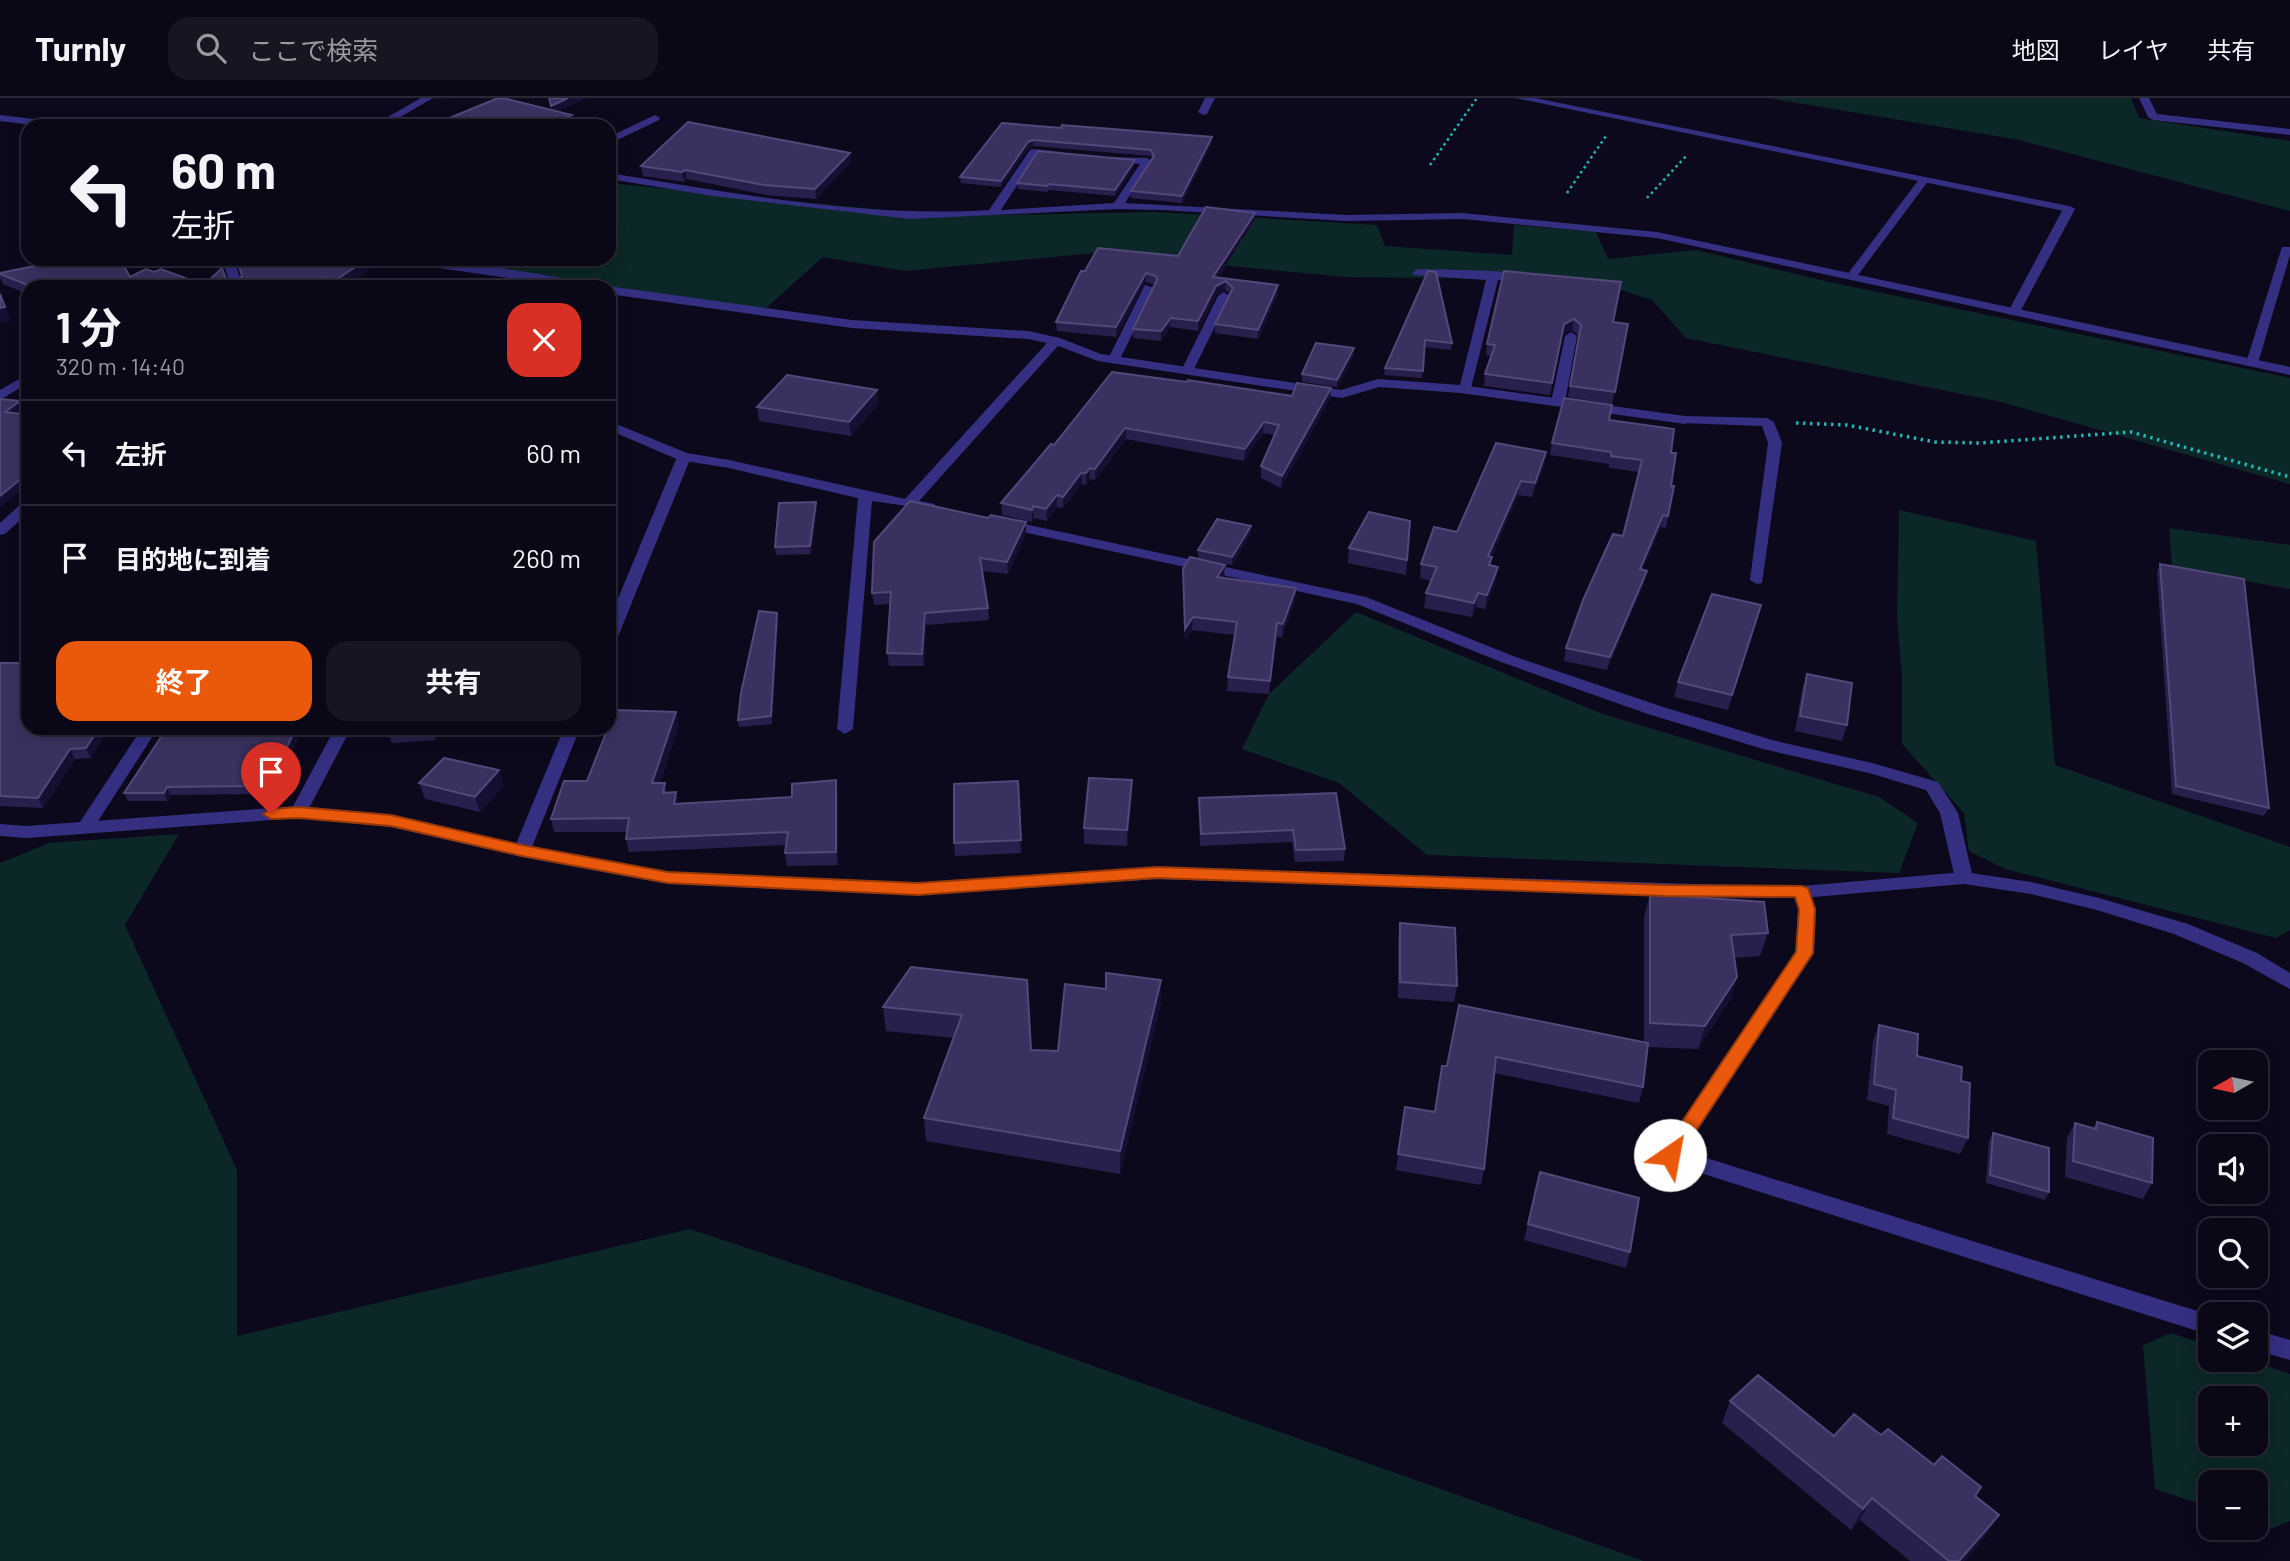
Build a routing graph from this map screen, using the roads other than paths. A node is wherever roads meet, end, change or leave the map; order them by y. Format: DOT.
graph roads {
  1 [pos="428,98"];
  2 [pos="1210,98"];
  3 [pos="1520,98"];
  4 [pos="2144,98"];
  5 [pos="1203,112"];
  6 [pos="0,118"];
  7 [pos="654,118"];
  8 [pos="390,119"];
  9 [pos="21,120"];
  10 [pos="2290,132"];
  11 [pos="616,137"];
  12 [pos="1072,155"];
  13 [pos="1097,157"];
  14 [pos="616,177"];
  15 [pos="1924,180"];
  16 [pos="1117,205"];
  17 [pos="992,214"];
  18 [pos="2286,249"];
  19 [pos="454,266"];
  20 [pos="1418,272"];
  21 [pos="1493,275"];
  22 [pos="1851,277"];
  23 [pos="1545,279"];
  24 [pos="549,280"];
  25 [pos="1149,288"];
  26 [pos="616,291"];
  27 [pos="1224,296"];
  28 [pos="2014,312"];
  29 [pos="1571,336"];
  30 [pos="1056,341"];
  31 [pos="1114,359"];
  32 [pos="2252,363"];
  33 [pos="1188,369"];
  34 [pos="2290,371"];
  35 [pos="21,382"];
  36 [pos="1465,389"];
  37 [pos="0,396"];
  38 [pos="1558,402"];
  39 [pos="616,428"];
  40 [pos="684,457"];
  41 [pos="865,496"];
  42 [pos="910,502"];
  43 [pos="948,511"];
  44 [pos="21,512"];
  45 [pos="987,520"];
  46 [pos="0,531"];
  47 [pos="1757,580"];
  48 [pos="616,622"];
  49 [pos="845,729"];
  50 [pos="145,735"];
  51 [pos="339,735"];
  52 [pos="569,735"];
  53 [pos="299,812"];
  54 [pos="85,828"];
  55 [pos="0,831"];
  56 [pos="522,851"];
  57 [pos="1964,878"];
  58 [pos="1802,892"];
  59 [pos="2290,982"];
  60 [pos="2198,1321"];
  61 [pos="2268,1344"];
  62 [pos="2290,1350"];
  1 -- 8 [label="street"];
  2 -- 5 [label="street"];
  3 -- 15 [label="street"];
  4 -- 10 [label="street"];
  6 -- 9 [label="street"];
  7 -- 11 [label="street"];
  12 -- 17 [label="street"];
  13 -- 16 [label="street"];
  14 -- 17 [label="street"];
  15 -- 22 [label="street"];
  15 -- 28 [label="street"];
  16 -- 17 [label="street"];
  16 -- 22 [label="street"];
  18 -- 32 [label="street"];
  19 -- 24 [label="street"];
  20 -- 21 [label="street"];
  21 -- 23 [label="street"];
  21 -- 36 [label="street"];
  22 -- 28 [label="street"];
  25 -- 31 [label="street"];
  26 -- 30 [label="street"];
  27 -- 33 [label="street"];
  28 -- 32 [label="street"];
  29 -- 38 [label="street"];
  30 -- 31 [label="street"];
  30 -- 42 [label="street"];
  31 -- 33 [label="street"];
  32 -- 34 [label="street"];
  33 -- 36 [label="street"];
  35 -- 37 [label="street"];
  36 -- 38 [label="street"];
  38 -- 47 [label="street"];
  39 -- 40 [label="street"];
  40 -- 41 [label="street"];
  40 -- 48 [label="street"];
  41 -- 42 [label="street"];
  41 -- 49 [label="street"];
  42 -- 43 [label="street"];
  44 -- 46 [label="street"];
  45 -- 57 [label="street"];
  50 -- 54 [label="street"];
  51 -- 53 [label="street"];
  52 -- 56 [label="street"];
  53 -- 54 [label="street"];
  53 -- 56 [label="street"];
  54 -- 55 [label="street"];
  56 -- 58 [label="street"];
  57 -- 58 [label="street"];
  57 -- 59 [label="street"];
  58 -- 60 [label="street"];
  61 -- 62 [label="street"];
}
